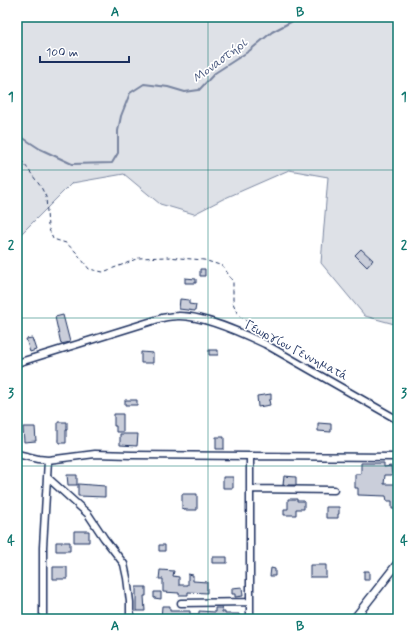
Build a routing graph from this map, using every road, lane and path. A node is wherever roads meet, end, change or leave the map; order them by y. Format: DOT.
graph roads {
  1 [pos="17,154"];
  2 [pos="259,341"];
  3 [pos="17,363"];
  4 [pos="398,420"];
  5 [pos="17,454"];
  6 [pos="250,456"];
  7 [pos="398,457"];
  8 [pos="48,460"];
  9 [pos="47,477"];
  10 [pos="250,489"];
  11 [pos="334,490"];
  12 [pos="398,563"];
  13 [pos="250,602"];
  14 [pos="181,603"];
  15 [pos="43,619"];
  16 [pos="130,619"];
  17 [pos="250,619"];
  18 [pos="354,619"];
  1 -- 2 [label="path"];
  2 -- 3 [label="street, Γεωργίου Γεννηματά"];
  2 -- 4 [label="street, Γεωργίου Γεννηματά"];
  5 -- 8 [label="street"];
  6 -- 7 [label="street"];
  6 -- 8 [label="street"];
  6 -- 10 [label="street"];
  8 -- 9 [label="street"];
  9 -- 15 [label="street"];
  9 -- 16 [label="street"];
  10 -- 11 [label="street"];
  10 -- 13 [label="street"];
  12 -- 18 [label="main road"];
  13 -- 14 [label="street"];
  13 -- 17 [label="street"];
}
